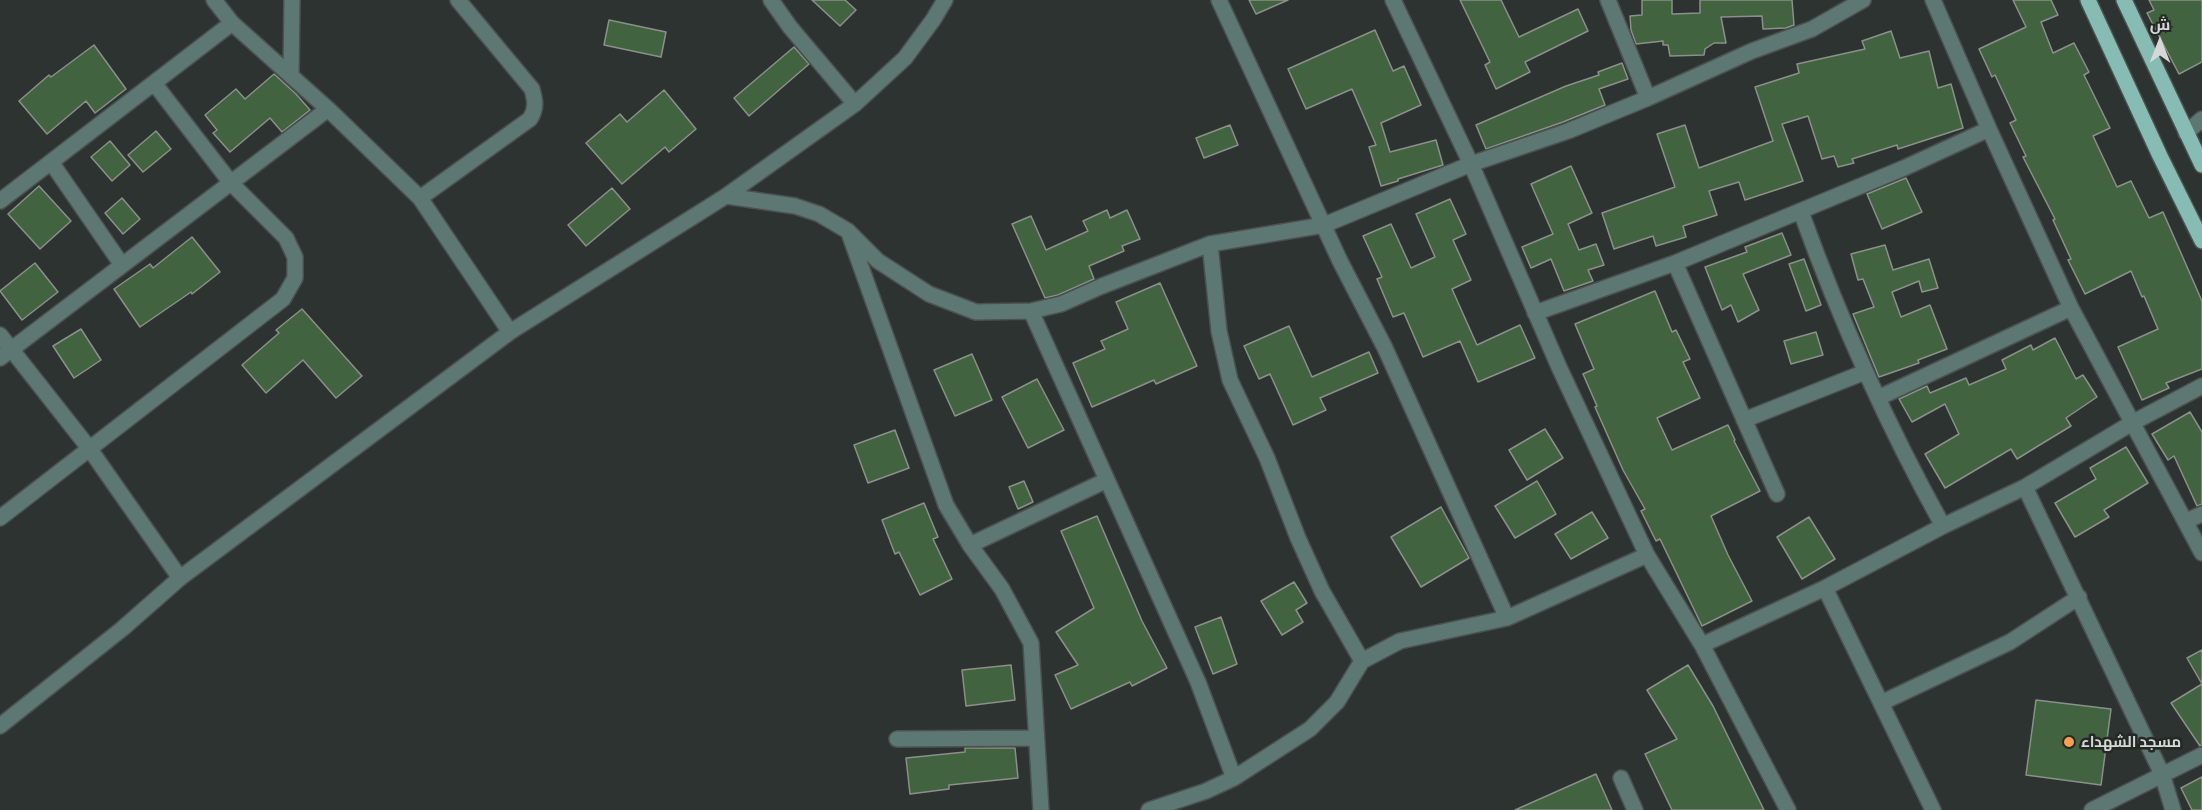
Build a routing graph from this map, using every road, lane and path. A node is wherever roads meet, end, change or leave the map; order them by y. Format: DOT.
graph roads {
  1 [pos="214,0"];
  2 [pos="292,0"];
  3 [pos="458,0"];
  4 [pos="771,0"];
  5 [pos="945,0"];
  6 [pos="1219,0"];
  7 [pos="1393,0"];
  8 [pos="1608,0"];
  9 [pos="1863,0"];
  10 [pos="1933,0"];
  11 [pos="2088,0"];
  12 [pos="2124,0"];
  13 [pos="232,23"];
  14 [pos="291,76"];
  15 [pos="154,83"];
  16 [pos="1648,98"];
  17 [pos="855,104"];
  18 [pos="328,109"];
  19 [pos="2202,118"];
  20 [pos="1989,129"];
  21 [pos="2186,133"];
  22 [pos="51,162"];
  23 [pos="1471,164"];
  24 [pos="2202,165"];
  25 [pos="231,183"];
  26 [pos="726,196"];
  27 [pos="420,198"];
  28 [pos="0,201"];
  29 [pos="1801,212"];
  30 [pos="1324,225"];
  31 [pos="848,231"];
  32 [pos="2202,241"];
  33 [pos="1210,244"];
  34 [pos="1675,263"];
  35 [pos="122,265"];
  36 [pos="2071,308"];
  37 [pos="1031,311"];
  38 [pos="1535,313"];
  39 [pos="510,332"];
  40 [pos="0,335"];
  41 [pos="5,354"];
  42 [pos="1865,372"];
  43 [pos="2202,386"];
  44 [pos="1878,398"];
  45 [pos="1744,420"];
  46 [pos="2132,423"];
  47 [pos="89,448"];
  48 [pos="1107,480"];
  49 [pos="2025,487"];
  50 [pos="1777,494"];
  51 [pos="2202,514"];
  52 [pos="0,518"];
  53 [pos="2186,521"];
  54 [pos="1943,526"];
  55 [pos="970,545"];
  56 [pos="2202,553"];
  57 [pos="1647,555"];
  58 [pos="180,578"];
  59 [pos="1825,588"];
  60 [pos="2079,597"];
  61 [pos="1507,618"];
  62 [pos="1702,645"];
  63 [pos="1362,661"];
  64 [pos="1881,703"];
  65 [pos="0,726"];
  66 [pos="1036,738"];
  67 [pos="897,739"];
  68 [pos="2202,755"];
  69 [pos="2162,774"];
  70 [pos="1234,778"];
  71 [pos="1621,778"];
  72 [pos="2102,808"];
  73 [pos="1041,810"];
  74 [pos="1149,810"];
  75 [pos="1635,810"];
  76 [pos="1788,810"];
  77 [pos="1933,810"];
  78 [pos="2173,810"];
  1 -- 13 [label="street"];
  2 -- 14 [label="street"];
  3 -- 27 [label="street"];
  4 -- 17 [label="street"];
  5 -- 17 [label="street"];
  6 -- 30 [label="street"];
  7 -- 23 [label="street"];
  8 -- 16 [label="street"];
  9 -- 16 [label="street"];
  10 -- 20 [label="street"];
  11 -- 32 [label="main road"];
  12 -- 21 [label="main road"];
  13 -- 14 [label="street"];
  13 -- 15 [label="street"];
  14 -- 18 [label="street"];
  15 -- 22 [label="street"];
  15 -- 25 [label="street"];
  16 -- 23 [label="street"];
  17 -- 26 [label="street"];
  18 -- 25 [label="street"];
  18 -- 27 [label="street"];
  19 -- 21 [label="street"];
  20 -- 29 [label="street"];
  20 -- 36 [label="street"];
  21 -- 24 [label="main road"];
  22 -- 28 [label="street"];
  22 -- 35 [label="street"];
  23 -- 30 [label="street"];
  23 -- 38 [label="street"];
  25 -- 35 [label="street"];
  25 -- 47 [label="street"];
  26 -- 31 [label="street"];
  26 -- 39 [label="street"];
  27 -- 39 [label="street"];
  29 -- 34 [label="street"];
  29 -- 42 [label="street"];
  30 -- 33 [label="street"];
  30 -- 61 [label="street"];
  31 -- 37 [label="street"];
  31 -- 55 [label="street"];
  33 -- 37 [label="street"];
  33 -- 63 [label="street"];
  34 -- 38 [label="street"];
  34 -- 45 [label="street"];
  35 -- 41 [label="street"];
  36 -- 44 [label="street"];
  36 -- 46 [label="street"];
  37 -- 48 [label="street"];
  38 -- 57 [label="street"];
  39 -- 58 [label="street"];
  40 -- 41 [label="street"];
  41 -- 47 [label="street"];
  42 -- 44 [label="street"];
  42 -- 45 [label="street"];
  43 -- 46 [label="street"];
  44 -- 54 [label="street"];
  45 -- 50 [label="street"];
  46 -- 49 [label="street"];
  46 -- 53 [label="street"];
  47 -- 52 [label="street"];
  47 -- 58 [label="street"];
  48 -- 55 [label="street"];
  48 -- 70 [label="street"];
  49 -- 54 [label="street"];
  49 -- 60 [label="street"];
  51 -- 53 [label="street"];
  53 -- 56 [label="street"];
  54 -- 59 [label="street"];
  55 -- 66 [label="street"];
  57 -- 61 [label="street"];
  57 -- 62 [label="street"];
  58 -- 65 [label="street"];
  59 -- 62 [label="street"];
  59 -- 64 [label="street"];
  60 -- 64 [label="street"];
  60 -- 69 [label="street"];
  61 -- 63 [label="street"];
  62 -- 76 [label="street"];
  63 -- 70 [label="street"];
  64 -- 77 [label="street"];
  66 -- 67 [label="street"];
  66 -- 73 [label="street"];
  68 -- 69 [label="street"];
  69 -- 72 [label="street"];
  69 -- 78 [label="street"];
  70 -- 74 [label="street"];
  71 -- 75 [label="street"];
}
